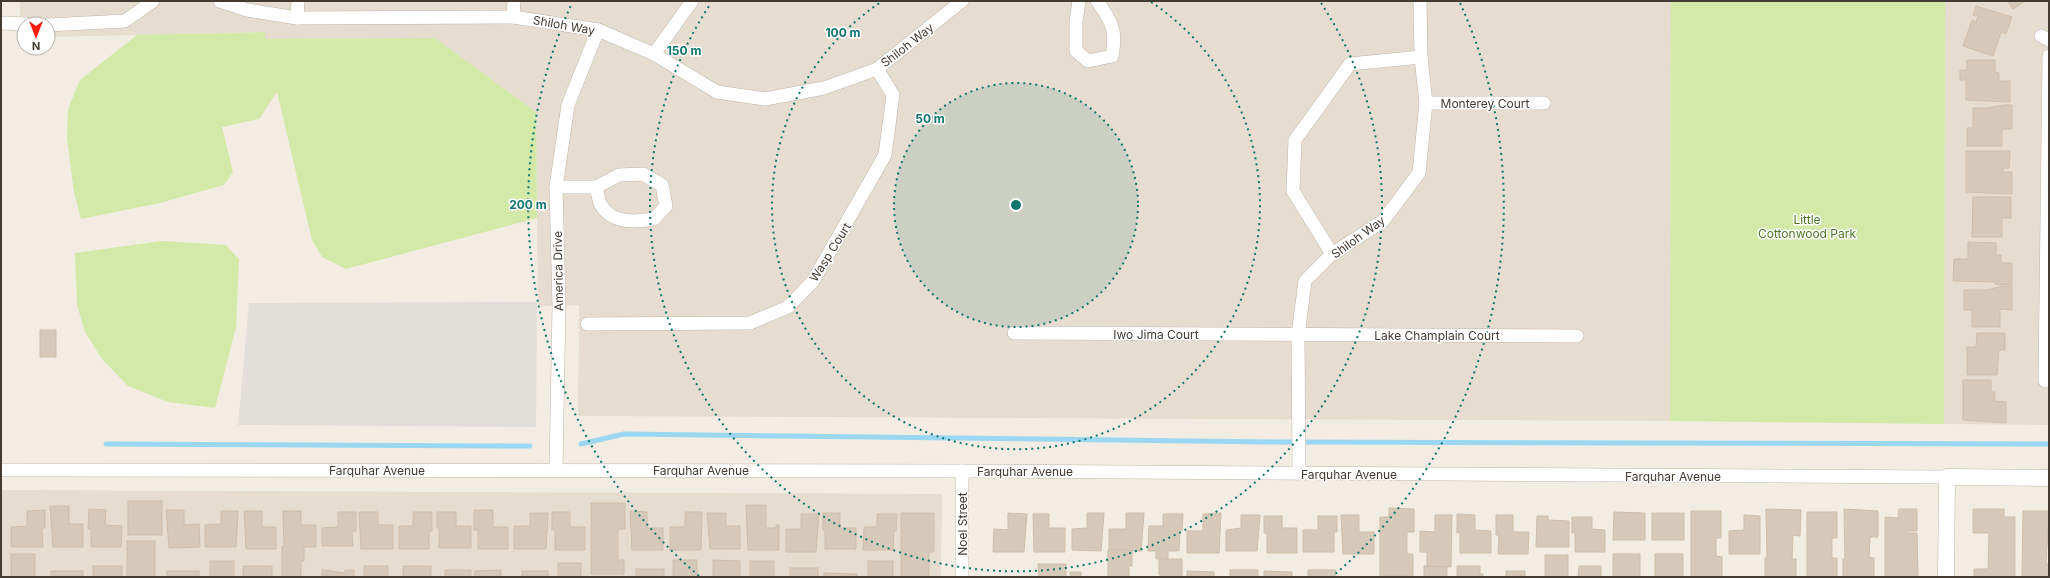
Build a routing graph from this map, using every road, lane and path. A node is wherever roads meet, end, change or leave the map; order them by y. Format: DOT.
graph roads {
  1 [pos="153,1"];
  2 [pos="220,1"];
  3 [pos="298,1"];
  4 [pos="514,1"];
  5 [pos="692,1"];
  6 [pos="962,1"];
  7 [pos="1079,1"];
  8 [pos="1097,1"];
  9 [pos="1420,1"];
  10 [pos="513,17"];
  11 [pos="297,18"];
  12 [pos="1,23"];
  13 [pos="16,24"];
  14 [pos="56,25"];
  15 [pos="598,30"];
  16 [pos="654,54"];
  17 [pos="2049,56"];
  18 [pos="1421,57"];
  19 [pos="877,69"];
  20 [pos="1544,103"];
  21 [pos="1426,104"];
  22 [pos="556,187"];
  23 [pos="596,187"];
  24 [pos="1332,254"];
  25 [pos="586,324"];
  26 [pos="1014,333"];
  27 [pos="1298,334"];
  28 [pos="1577,336"];
  29 [pos="2045,381"];
  30 [pos="1,470"];
  31 [pos="556,470"];
  32 [pos="962,471"];
  33 [pos="1299,473"];
  34 [pos="1947,477"];
  35 [pos="2049,478"];
  36 [pos="962,577"];
  37 [pos="1946,577"];
  1 -- 14 [label="street"];
  2 -- 11 [label="street, Shiloh Way"];
  3 -- 11 [label="street"];
  4 -- 10 [label="street"];
  5 -- 16 [label="street"];
  6 -- 19 [label="street, Shiloh Way"];
  7 -- 8 [label="street"];
  9 -- 18 [label="street, Shiloh Way"];
  10 -- 11 [label="street, Shiloh Way"];
  10 -- 15 [label="street, Shiloh Way"];
  12 -- 13 [label="street"];
  15 -- 16 [label="street, Shiloh Way"];
  15 -- 22 [label="street, America Drive"];
  16 -- 19 [label="street, Shiloh Way"];
  17 -- 29 [label="street"];
  18 -- 21 [label="street, Shiloh Way"];
  18 -- 24 [label="street"];
  19 -- 25 [label="street, Wasp Court"];
  20 -- 21 [label="street, Monterey Court"];
  21 -- 24 [label="street, Shiloh Way"];
  22 -- 23 [label="street"];
  22 -- 31 [label="street, America Drive"];
  23 -- 23 [label="street"];
  24 -- 27 [label="street, Shiloh Way"];
  26 -- 27 [label="street, Iwo Jima Court"];
  27 -- 28 [label="street, Lake Champlain Court"];
  27 -- 33 [label="street, Shiloh Way"];
  30 -- 31 [label="street, Farquhar Avenue"];
  31 -- 32 [label="street, Farquhar Avenue"];
  32 -- 33 [label="street, Farquhar Avenue"];
  32 -- 36 [label="street, Noel Street"];
  33 -- 34 [label="street, Farquhar Avenue"];
  34 -- 35 [label="street, Farquhar Avenue"];
  34 -- 37 [label="street"];
}
